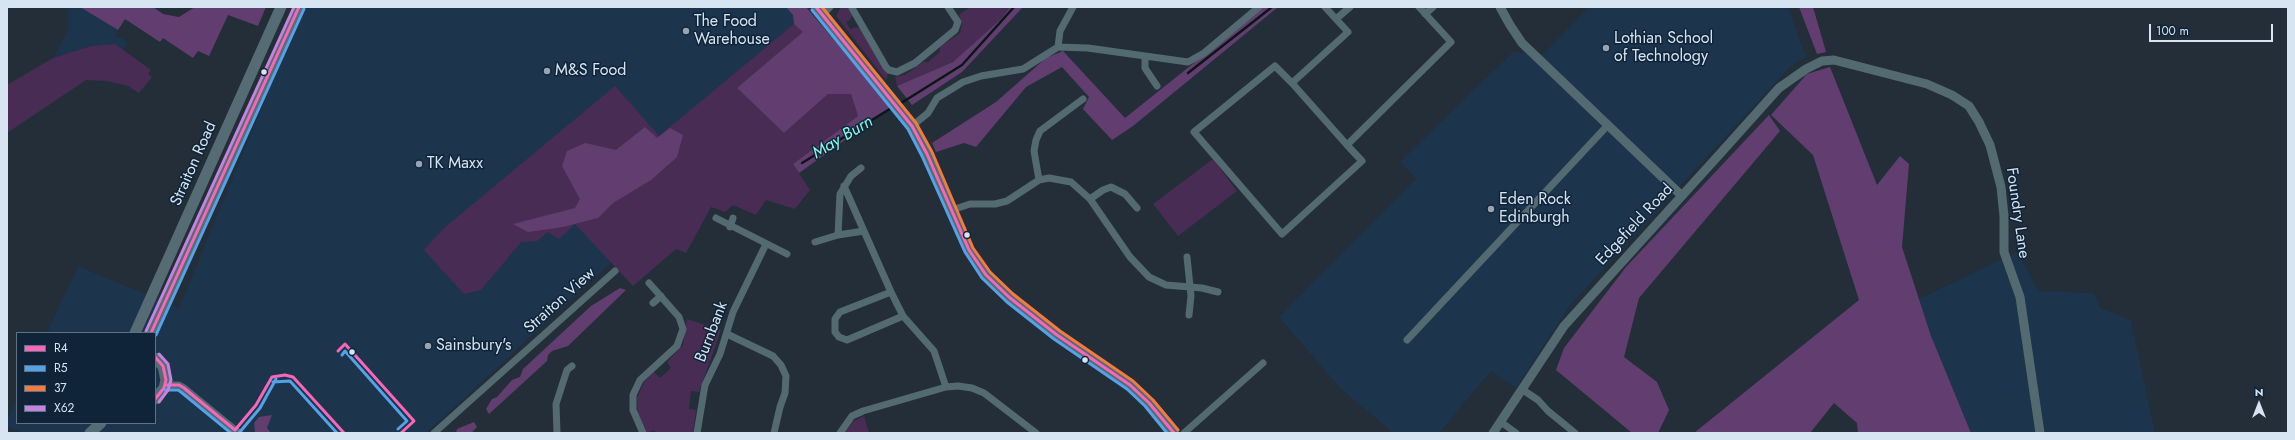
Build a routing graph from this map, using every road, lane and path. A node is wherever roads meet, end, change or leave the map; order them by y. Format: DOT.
graph roads {
  1 [pos="276,7"];
  2 [pos="281,7"];
  3 [pos="299,7"];
  4 [pos="948,7"];
  5 [pos="1073,7"];
  6 [pos="1259,7"];
  7 [pos="1325,7"];
  8 [pos="1350,7"];
  9 [pos="1419,7"];
  10 [pos="1433,7"];
  11 [pos="1500,7"];
  12 [pos="852,8"];
  13 [pos="823,9"];
  14 [pos="1425,14"];
  15 [pos="1336,19"];
  16 [pos="273,25"];
  17 [pos="1058,47"];
  18 [pos="1145,56"];
  19 [pos="1822,61"];
  20 [pos="1292,83"];
  21 [pos="1157,86"];
  22 [pos="1083,99"];
  23 [pos="1608,125"];
  24 [pos="912,126"];
  25 [pos="1347,145"];
  26 [pos="861,168"];
  27 [pos="1040,180"];
  28 [pos="844,186"];
  29 [pos="1682,196"];
  30 [pos="1090,200"];
  31 [pos="1137,208"];
  32 [pos="952,210"];
  33 [pos="716,218"];
  34 [pos="733,218"];
  35 [pos="730,227"];
  36 [pos="864,231"];
  37 [pos="838,235"];
  38 [pos="815,242"];
  39 [pos="766,244"];
  40 [pos="787,254"];
  41 [pos="1187,257"];
  42 [pos="615,271"];
  43 [pos="649,283"];
  44 [pos="1190,287"];
  45 [pos="891,292"];
  46 [pos="1218,292"];
  47 [pos="661,296"];
  48 [pos="653,303"];
  49 [pos="1188,315"];
  50 [pos="903,316"];
  51 [pos="135,332"];
  52 [pos="151,332"];
  53 [pos="727,334"];
  54 [pos="1407,340"];
  55 [pos="156,358"];
  56 [pos="1263,362"];
  57 [pos="567,367"];
  58 [pos="165,385"];
  59 [pos="946,387"];
  60 [pos="1523,390"];
  61 [pos="156,398"];
  62 [pos="1501,422"];
  63 [pos="100,424"];
  64 [pos="90,433"];
  65 [pos="239,433"];
  66 [pos="434,433"];
  67 [pos="557,433"];
  68 [pos="643,433"];
  69 [pos="697,433"];
  70 [pos="774,433"];
  71 [pos="840,433"];
  72 [pos="1036,433"];
  73 [pos="1174,433"];
  74 [pos="1184,433"];
  75 [pos="1493,433"];
  76 [pos="1516,433"];
  77 [pos="1575,433"];
  78 [pos="2040,433"];
  1 -- 16 [label="street"];
  2 -- 16 [label="main road, Straiton Road"];
  3 -- 52 [label="main road, Straiton Road"];
  4 -- 12 [label="street"];
  5 -- 17 [label="street"];
  6 -- 18 [label="street"];
  7 -- 15 [label="street"];
  8 -- 15 [label="street"];
  9 -- 14 [label="street"];
  10 -- 14 [label="street"];
  11 -- 23 [label="street"];
  13 -- 24 [label="main road"];
  14 -- 25 [label="street"];
  15 -- 20 [label="street"];
  16 -- 51 [label="main road, Straiton Road"];
  17 -- 18 [label="street"];
  17 -- 24 [label="street"];
  18 -- 21 [label="street"];
  19 -- 29 [label="street, Edgefield Road"];
  19 -- 78 [label="street, Foundry Lane"];
  20 -- 25 [label="street"];
  20 -- 25 [label="street"];
  22 -- 27 [label="street"];
  23 -- 29 [label="street"];
  23 -- 54 [label="street"];
  24 -- 32 [label="main road"];
  26 -- 28 [label="street"];
  27 -- 30 [label="street"];
  27 -- 32 [label="street"];
  28 -- 36 [label="street"];
  28 -- 37 [label="street"];
  29 -- 60 [label="street, Edgefield Road"];
  30 -- 31 [label="street"];
  30 -- 44 [label="street"];
  32 -- 73 [label="main road"];
  33 -- 35 [label="street"];
  34 -- 35 [label="street"];
  35 -- 39 [label="street"];
  36 -- 37 [label="street"];
  36 -- 45 [label="street"];
  37 -- 38 [label="street"];
  39 -- 40 [label="street"];
  39 -- 53 [label="street, Burnbank"];
  41 -- 44 [label="street"];
  42 -- 66 [label="street, Straiton View"];
  43 -- 47 [label="street"];
  44 -- 46 [label="street"];
  44 -- 49 [label="street"];
  45 -- 50 [label="street"];
  45 -- 50 [label="street"];
  47 -- 48 [label="street"];
  47 -- 68 [label="street"];
  50 -- 59 [label="street"];
  53 -- 69 [label="street, Burnbank"];
  53 -- 70 [label="street"];
  55 -- 58 [label="main road"];
  56 -- 74 [label="street"];
  57 -- 67 [label="street"];
  58 -- 61 [label="main road"];
  58 -- 65 [label="street"];
  59 -- 71 [label="street"];
  59 -- 72 [label="street"];
  60 -- 62 [label="street, Edgefield Road"];
  60 -- 77 [label="street"];
  62 -- 75 [label="street, Edgefield Road"];
  62 -- 76 [label="street"];
  63 -- 64 [label="main road"];
}
